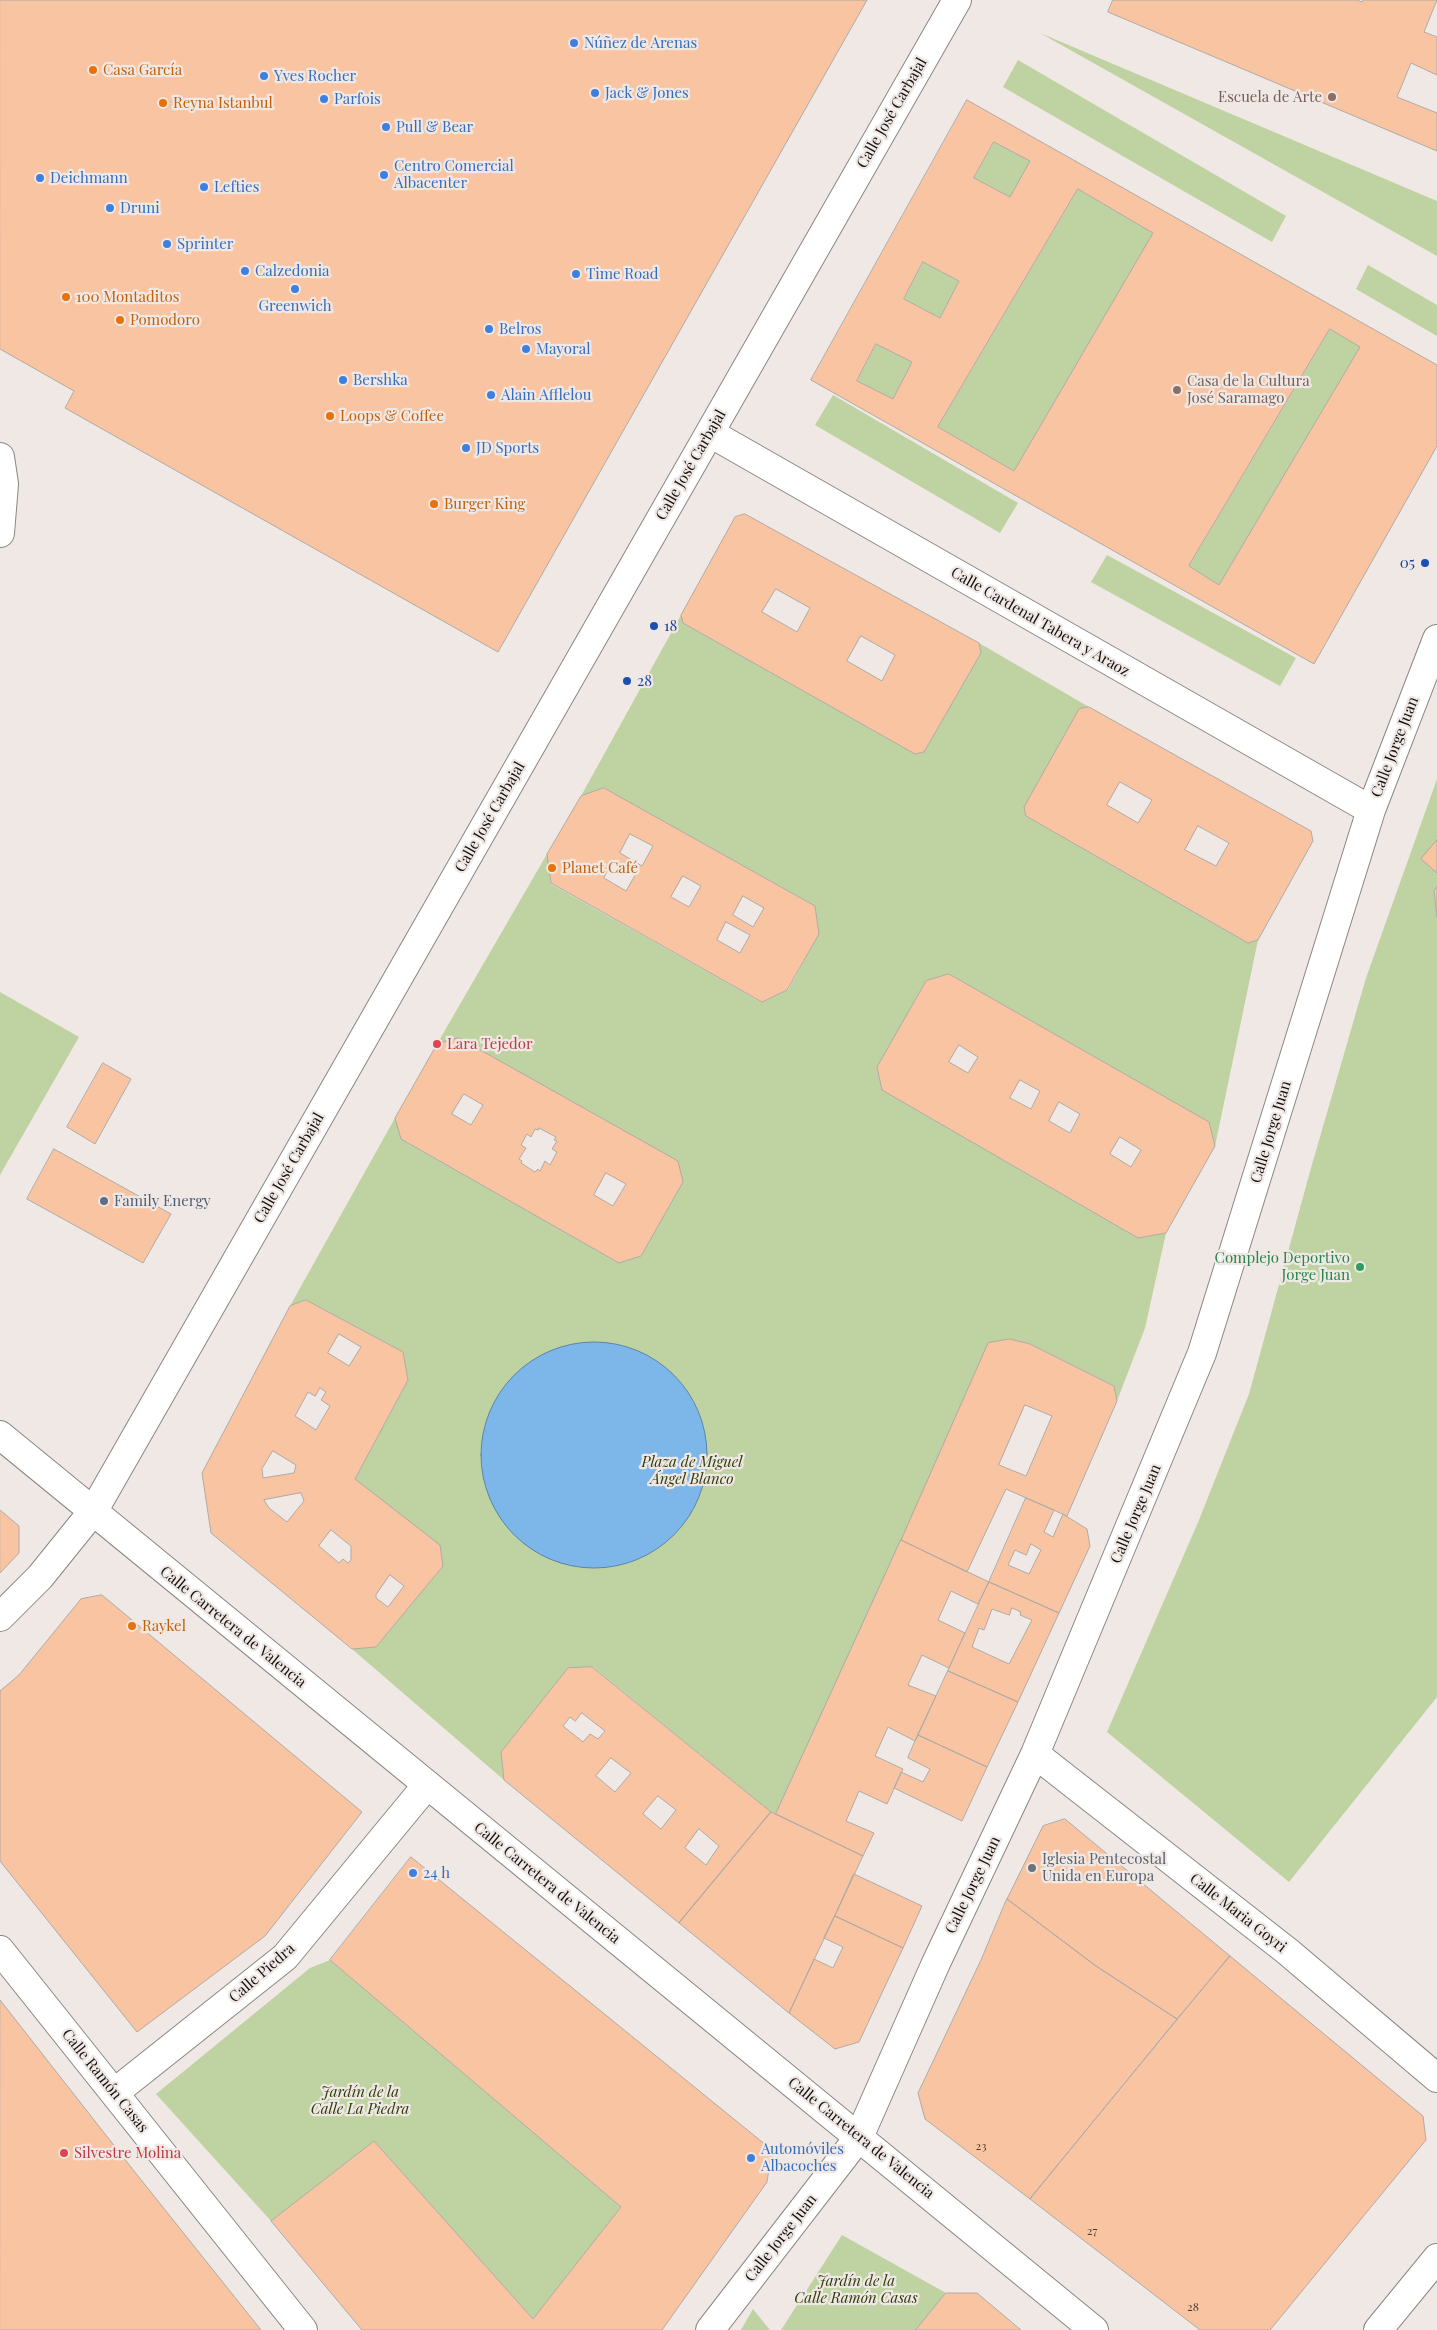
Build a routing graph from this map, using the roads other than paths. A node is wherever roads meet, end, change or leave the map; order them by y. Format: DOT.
graph roads {
  1 [pos="957,0"];
  2 [pos="710,433"];
  3 [pos="0,457"];
  4 [pos="0,533"];
  5 [pos="1437,639"];
  6 [pos="1371,810"];
  7 [pos="0,1435"];
  8 [pos="94,1510"];
  9 [pos="0,1617"];
  10 [pos="1036,1754"];
  11 [pos="427,1785"];
  12 [pos="0,1950"];
  13 [pos="1437,2078"];
  14 [pos="114,2093"];
  15 [pos="859,2137"];
  16 [pos="1437,2258"];
  17 [pos="303,2330"];
  18 [pos="710,2330"];
  19 [pos="1094,2330"];
  20 [pos="1378,2330"];
  1 -- 2 [label="street, Calle José Carbajal"];
  2 -- 6 [label="street, Calle Cardenal Tabera y Araoz"];
  2 -- 8 [label="street, Calle José Carbajal"];
  3 -- 4 [label="street"];
  5 -- 6 [label="street, Calle Jorge Juan"];
  6 -- 10 [label="street, Calle Jorge Juan"];
  7 -- 8 [label="street, Calle Carretera de Valencia"];
  8 -- 9 [label="street, Calle José Carbajal"];
  8 -- 11 [label="street, Calle Carretera de Valencia"];
  10 -- 13 [label="street, Calle Maria Goyri"];
  10 -- 15 [label="street, Calle Jorge Juan"];
  11 -- 14 [label="street, Calle Piedra"];
  11 -- 15 [label="street, Calle Carretera de Valencia"];
  12 -- 14 [label="street, Calle Ramón Casas"];
  14 -- 17 [label="street, Calle Ramón Casas"];
  15 -- 18 [label="street, Calle Jorge Juan"];
  15 -- 19 [label="street, Calle Carretera de Valencia"];
  16 -- 20 [label="street"];
}
